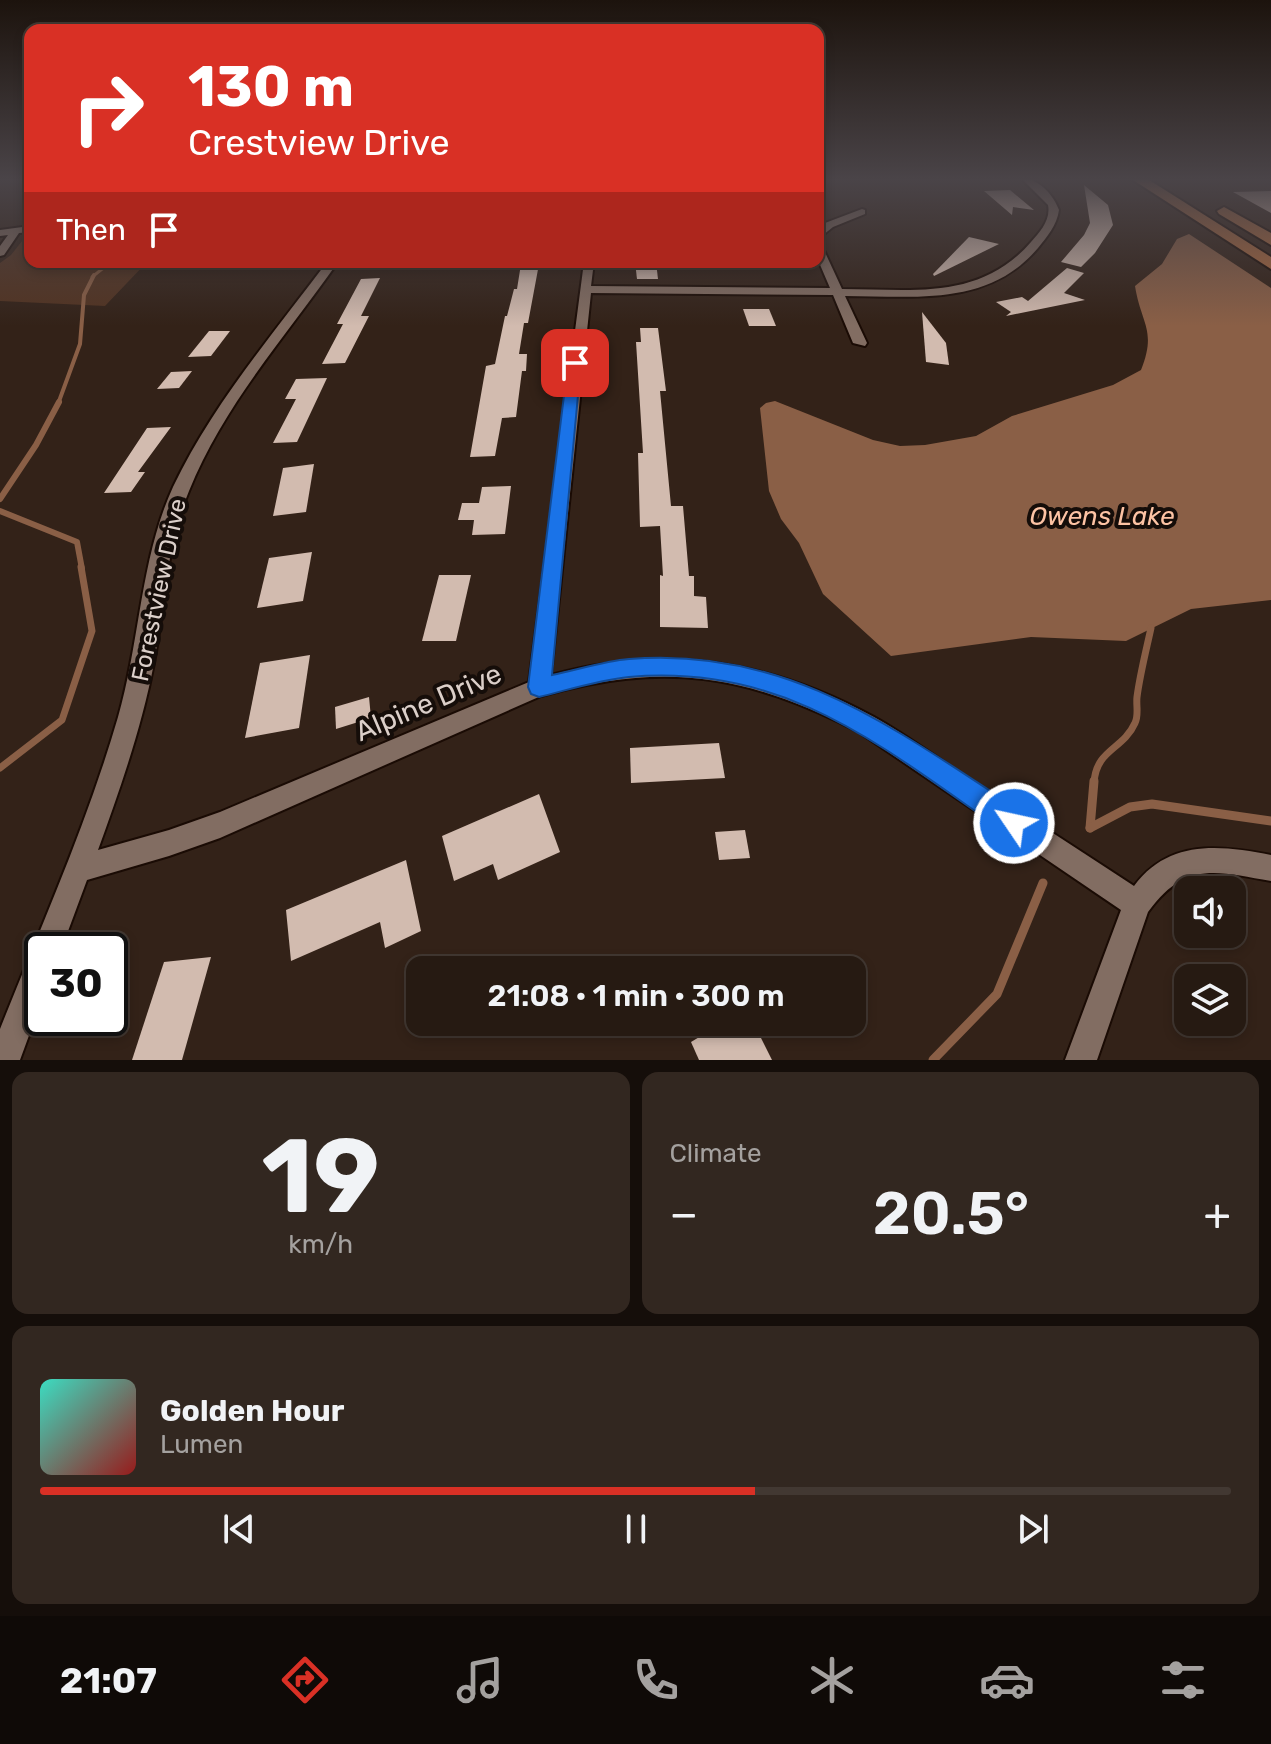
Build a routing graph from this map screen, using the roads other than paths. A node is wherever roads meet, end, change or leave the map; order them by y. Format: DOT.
graph roads {
  1 [pos="1048,227"];
  2 [pos="1214,227"];
  3 [pos="1250,227"];
  4 [pos="24,230"];
  5 [pos="16,231"];
  6 [pos="0,233"];
  7 [pos="1271,240"];
  8 [pos="0,253"];
  9 [pos="824,262"];
  10 [pos="1271,264"];
  11 [pos="329,268"];
  12 [pos="588,268"];
  13 [pos="586,289"];
  14 [pos="837,291"];
  15 [pos="860,343"];
  16 [pos="539,687"];
  17 [pos="1271,868"];
  18 [pos="77,869"];
  19 [pos="1137,904"];
  20 [pos="53,932"];
  21 [pos="24,1007"];
  22 [pos="4,1060"];
  23 [pos="1081,1060"];
  1 -- 14 [label="street"];
  2 -- 10 [label="main road"];
  3 -- 7 [label="main road"];
  4 -- 5 [label="street"];
  5 -- 6 [label="street"];
  5 -- 8 [label="street"];
  9 -- 14 [label="street"];
  11 -- 18 [label="street, Forestview Drive"];
  12 -- 13 [label="street"];
  13 -- 14 [label="street"];
  13 -- 16 [label="street"];
  14 -- 15 [label="street"];
  16 -- 18 [label="street, Alpine Drive"];
  16 -- 19 [label="street, Alpine Drive"];
  17 -- 19 [label="street"];
  18 -- 20 [label="street, Forestview Drive"];
  19 -- 23 [label="street"];
  21 -- 22 [label="street"];
}
